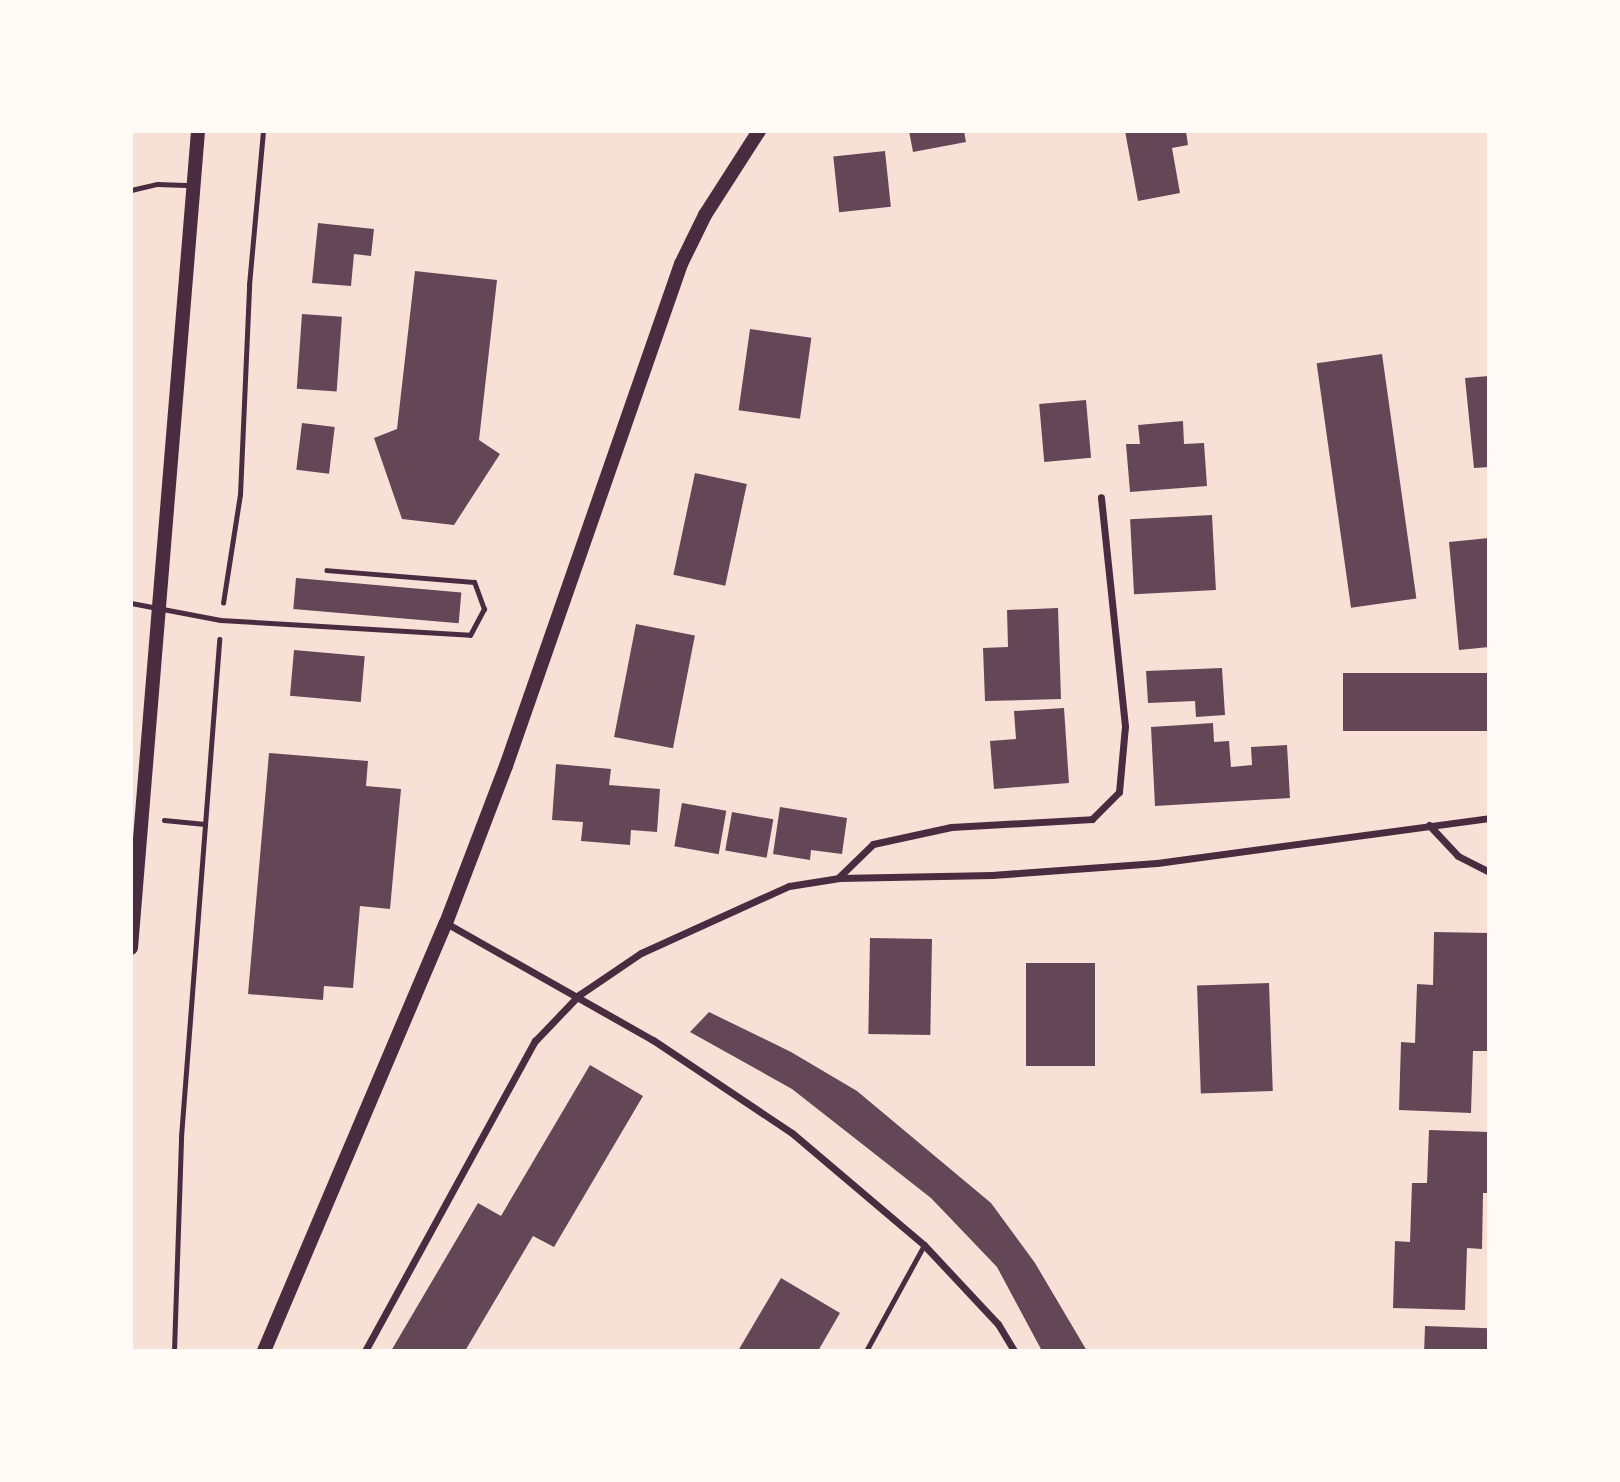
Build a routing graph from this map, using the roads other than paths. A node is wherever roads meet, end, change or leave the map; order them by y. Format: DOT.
graph roads {
  1 [pos="198,131"];
  2 [pos="759,131"];
  3 [pos="193,185"];
  4 [pos="131,190"];
  5 [pos="1101,497"];
  6 [pos="326,570"];
  7 [pos="131,603"];
  8 [pos="159,612"];
  9 [pos="1489,818"];
  10 [pos="1429,825"];
  11 [pos="1489,872"];
  12 [pos="839,878"];
  13 [pos="446,923"];
  14 [pos="131,947"];
  15 [pos="579,995"];
  16 [pos="924,1245"];
  17 [pos="264,1351"];
  18 [pos="365,1351"];
  19 [pos="866,1351"];
  20 [pos="1014,1351"];
  1 -- 3 [label="main road"];
  2 -- 13 [label="main road"];
  3 -- 4 [label="lane"];
  3 -- 8 [label="main road"];
  5 -- 12 [label="street"];
  6 -- 8 [label="lane"];
  7 -- 8 [label="lane"];
  8 -- 14 [label="main road"];
  9 -- 10 [label="street"];
  10 -- 11 [label="street"];
  10 -- 12 [label="street"];
  12 -- 15 [label="street"];
  13 -- 15 [label="street"];
  13 -- 17 [label="main road"];
  15 -- 16 [label="street"];
  15 -- 18 [label="street"];
  16 -- 19 [label="lane"];
  16 -- 20 [label="street"];
}
